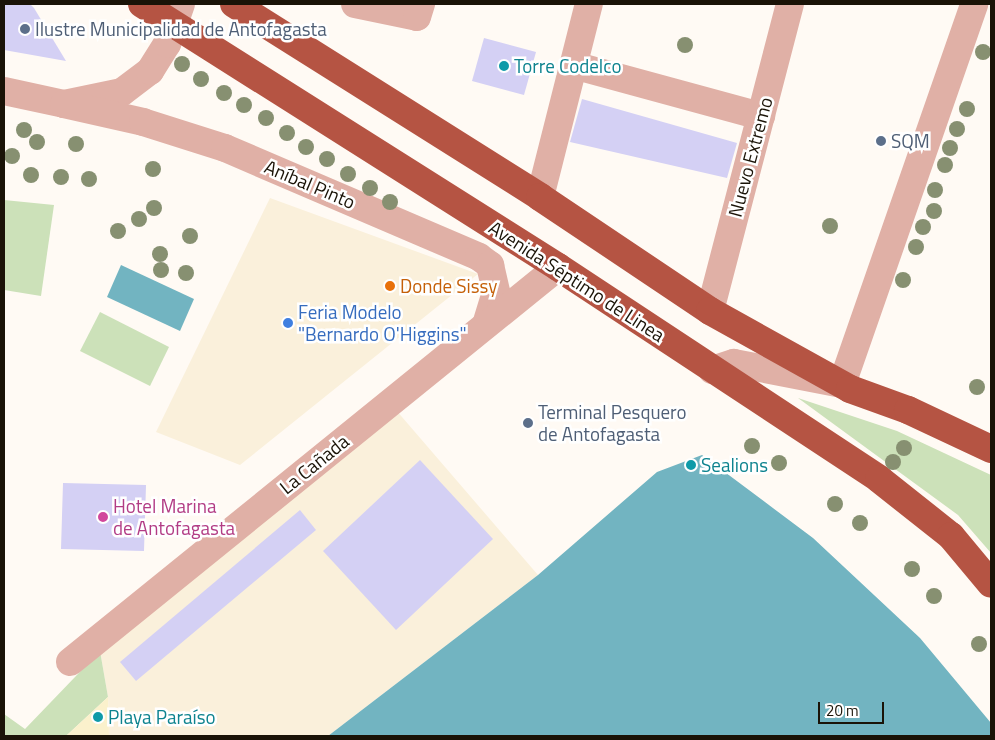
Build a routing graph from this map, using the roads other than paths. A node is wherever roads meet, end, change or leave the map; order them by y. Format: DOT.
graph roads {
  1 [pos="142,4"];
  2 [pos="234,4"];
  3 [pos="355,4"];
  4 [pos="421,4"];
  5 [pos="589,4"];
  6 [pos="790,4"];
  7 [pos="974,4"];
  8 [pos="178,14"];
  9 [pos="573,65"];
  10 [pos="4,91"];
  11 [pos="64,104"];
  12 [pos="761,116"];
  13 [pos="540,197"];
  14 [pos="558,267"];
  15 [pos="710,311"];
  16 [pos="486,325"];
  17 [pos="712,370"];
  18 [pos="842,384"];
  19 [pos="991,449"];
  20 [pos="991,584"];
  21 [pos="70,662"];
  1 -- 8 [label="highway, Avenida Séptimo de Linea"];
  2 -- 13 [label="highway"];
  3 -- 4 [label="street"];
  5 -- 9 [label="street"];
  6 -- 12 [label="street, Nuevo Extremo"];
  7 -- 18 [label="street"];
  8 -- 11 [label="street, Aníbal Pinto"];
  8 -- 14 [label="highway, Avenida Séptimo de Linea"];
  9 -- 12 [label="street"];
  9 -- 13 [label="street"];
  10 -- 11 [label="street, Aníbal Pinto"];
  11 -- 16 [label="street, Aníbal Pinto"];
  12 -- 15 [label="street, Nuevo Extremo"];
  13 -- 15 [label="highway"];
  14 -- 16 [label="street, La Cañada"];
  14 -- 17 [label="highway, Avenida Séptimo de Linea"];
  15 -- 18 [label="highway"];
  16 -- 21 [label="street, La Cañada"];
  17 -- 18 [label="street"];
  17 -- 20 [label="highway, Avenida Séptimo de Linea"];
  18 -- 19 [label="highway"];
}
